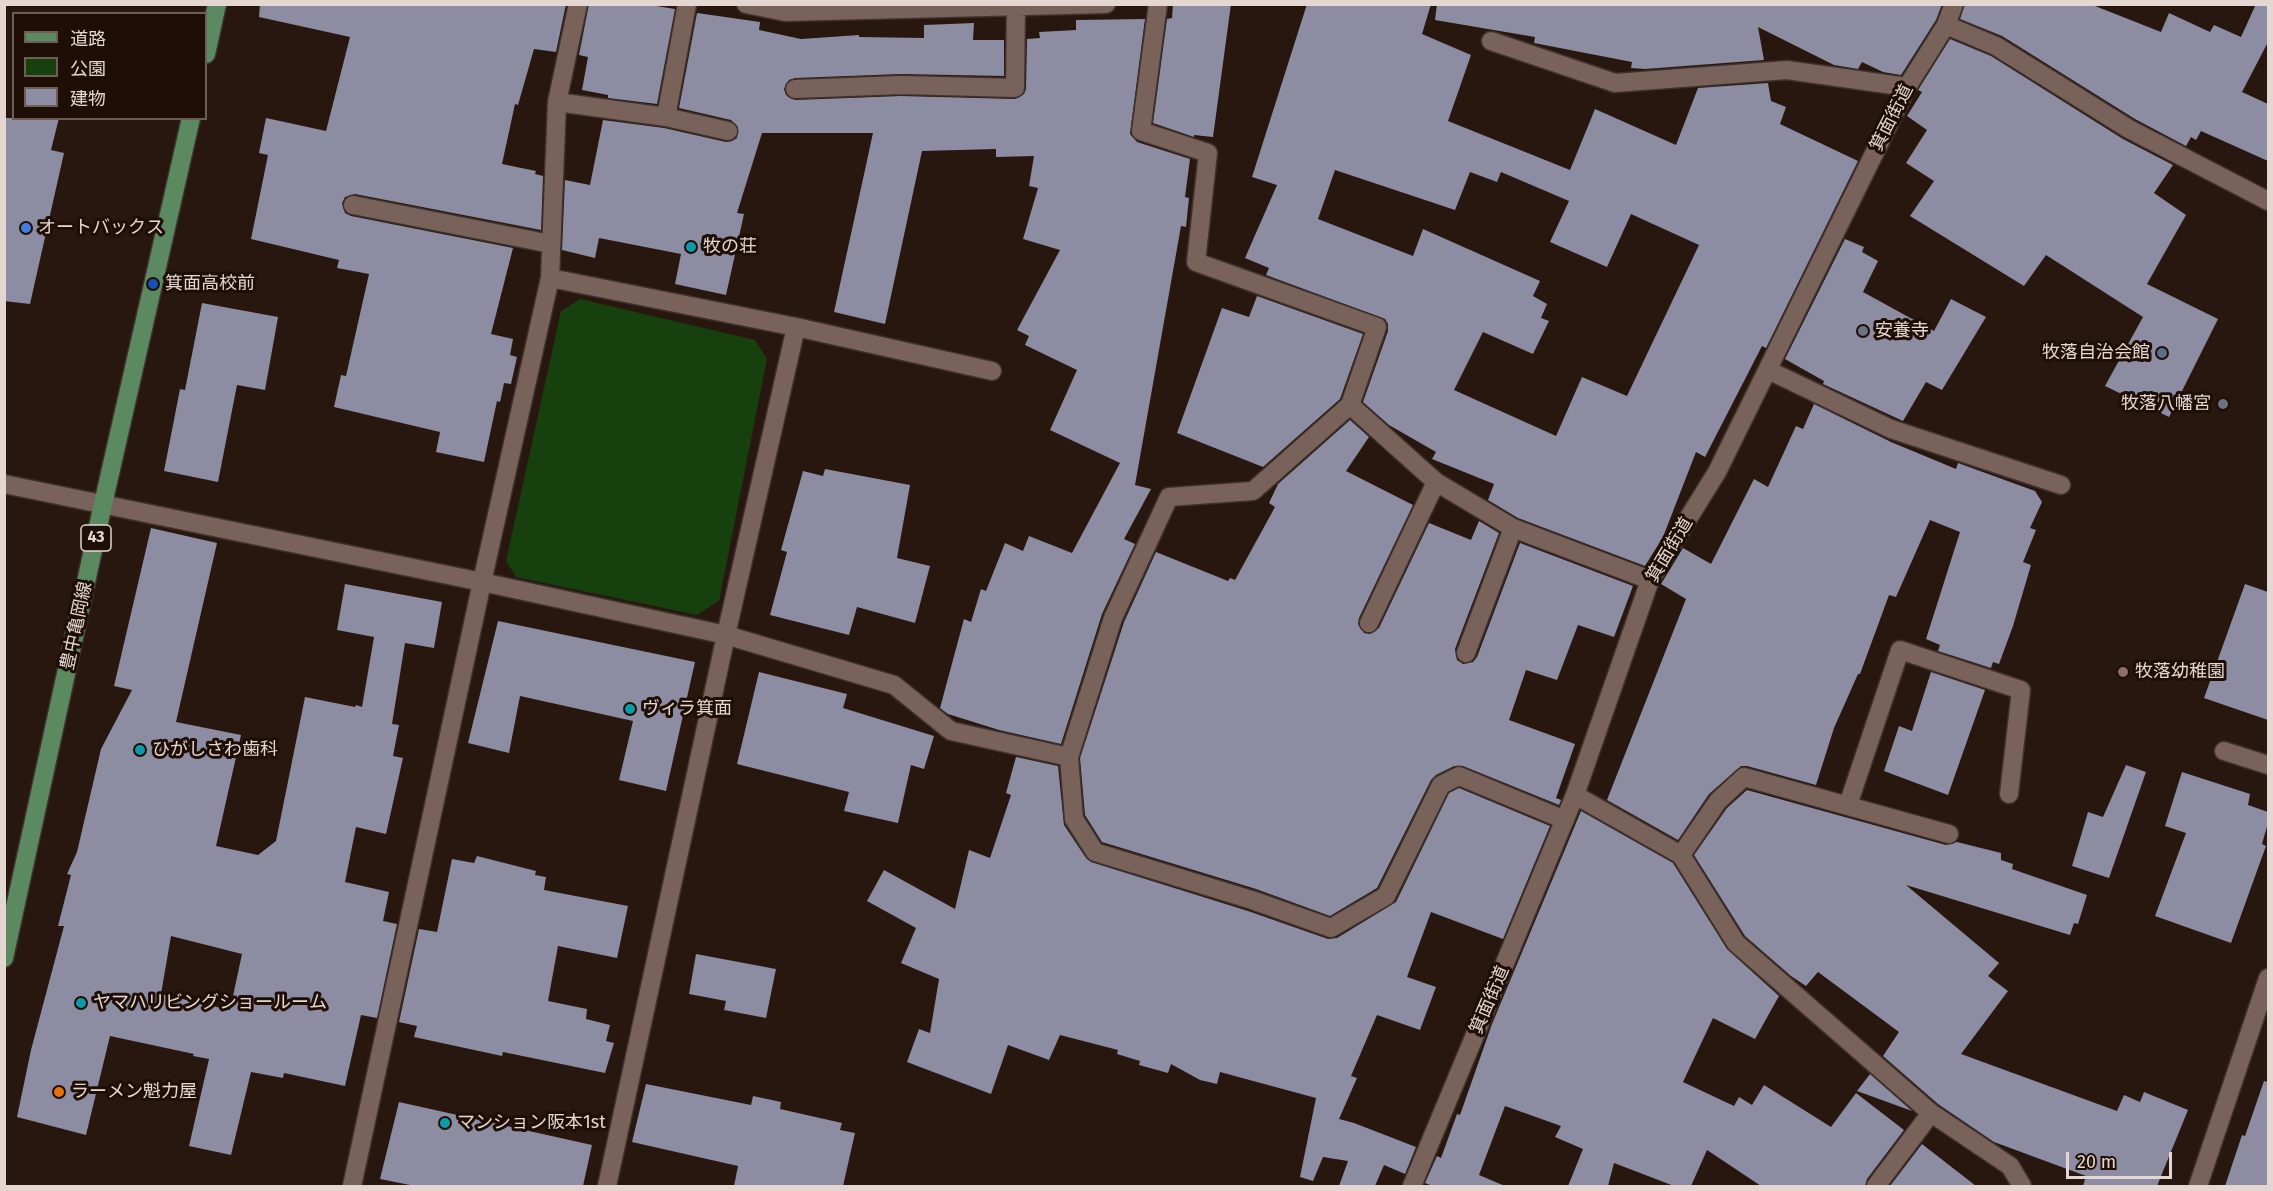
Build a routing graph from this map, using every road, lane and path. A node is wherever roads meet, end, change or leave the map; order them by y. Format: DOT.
graph roads {
  1 [pos="217,4"];
  2 [pos="578,4"];
  3 [pos="687,4"];
  4 [pos="746,4"];
  5 [pos="1106,4"];
  6 [pos="1158,4"];
  7 [pos="1954,4"];
  8 [pos="1016,7"];
  9 [pos="1946,25"];
  10 [pos="1491,41"];
  11 [pos="207,49"];
  12 [pos="1907,87"];
  13 [pos="795,89"];
  14 [pos="557,102"];
  15 [pos="666,117"];
  16 [pos="191,120"];
  17 [pos="728,131"];
  18 [pos="2268,201"];
  19 [pos="352,206"];
  20 [pos="551,244"];
  21 [pos="550,278"];
  22 [pos="796,327"];
  23 [pos="1768,370"];
  24 [pos="992,371"];
  25 [pos="1350,405"];
  26 [pos="1436,482"];
  27 [pos="4,483"];
  28 [pos="2061,485"];
  29 [pos="104,504"];
  30 [pos="1513,528"];
  31 [pos="1650,580"];
  32 [pos="482,582"];
  33 [pos="1369,623"];
  34 [pos="726,635"];
  35 [pos="1466,653"];
  36 [pos="2224,751"];
  37 [pos="1069,757"];
  38 [pos="2268,765"];
  39 [pos="2009,794"];
  40 [pos="1575,795"];
  41 [pos="1848,805"];
  42 [pos="1565,820"];
  43 [pos="1949,834"];
  44 [pos="1681,855"];
  45 [pos="4,958"];
  46 [pos="2268,978"];
  47 [pos="1931,1113"];
  48 [pos="352,1186"];
  49 [pos="607,1186"];
  50 [pos="1412,1186"];
  51 [pos="1876,1186"];
  52 [pos="2022,1186"];
  53 [pos="2198,1186"];
  1 -- 11 [label="main road"];
  2 -- 14 [label="street"];
  3 -- 15 [label="street"];
  4 -- 8 [label="street"];
  5 -- 8 [label="street"];
  6 -- 25 [label="street"];
  7 -- 9 [label="street, 箕面街道"];
  8 -- 13 [label="street"];
  9 -- 12 [label="street, 箕面街道"];
  9 -- 18 [label="street"];
  10 -- 12 [label="street"];
  12 -- 23 [label="street, 箕面街道"];
  14 -- 15 [label="street"];
  14 -- 20 [label="street"];
  15 -- 17 [label="street"];
  16 -- 29 [label="main road, 豊中亀岡線 / 43"];
  19 -- 20 [label="street"];
  20 -- 21 [label="street"];
  21 -- 22 [label="street"];
  21 -- 32 [label="street"];
  22 -- 24 [label="street"];
  22 -- 34 [label="street"];
  23 -- 28 [label="street"];
  23 -- 31 [label="street, 箕面街道"];
  25 -- 26 [label="street"];
  25 -- 37 [label="street"];
  26 -- 30 [label="street"];
  26 -- 33 [label="street"];
  27 -- 29 [label="street"];
  29 -- 32 [label="street"];
  29 -- 45 [label="main road, 豊中亀岡線 / 43"];
  30 -- 31 [label="street"];
  30 -- 35 [label="street"];
  31 -- 40 [label="street, 箕面街道"];
  32 -- 34 [label="street"];
  32 -- 48 [label="street"];
  34 -- 37 [label="street"];
  34 -- 49 [label="street"];
  36 -- 38 [label="street"];
  37 -- 42 [label="street"];
  39 -- 41 [label="street"];
  40 -- 42 [label="street, 箕面街道"];
  40 -- 44 [label="street"];
  41 -- 43 [label="street"];
  41 -- 44 [label="street"];
  42 -- 50 [label="street, 箕面街道"];
  44 -- 47 [label="street"];
  46 -- 53 [label="street"];
  47 -- 51 [label="street"];
  47 -- 52 [label="street"];
}
